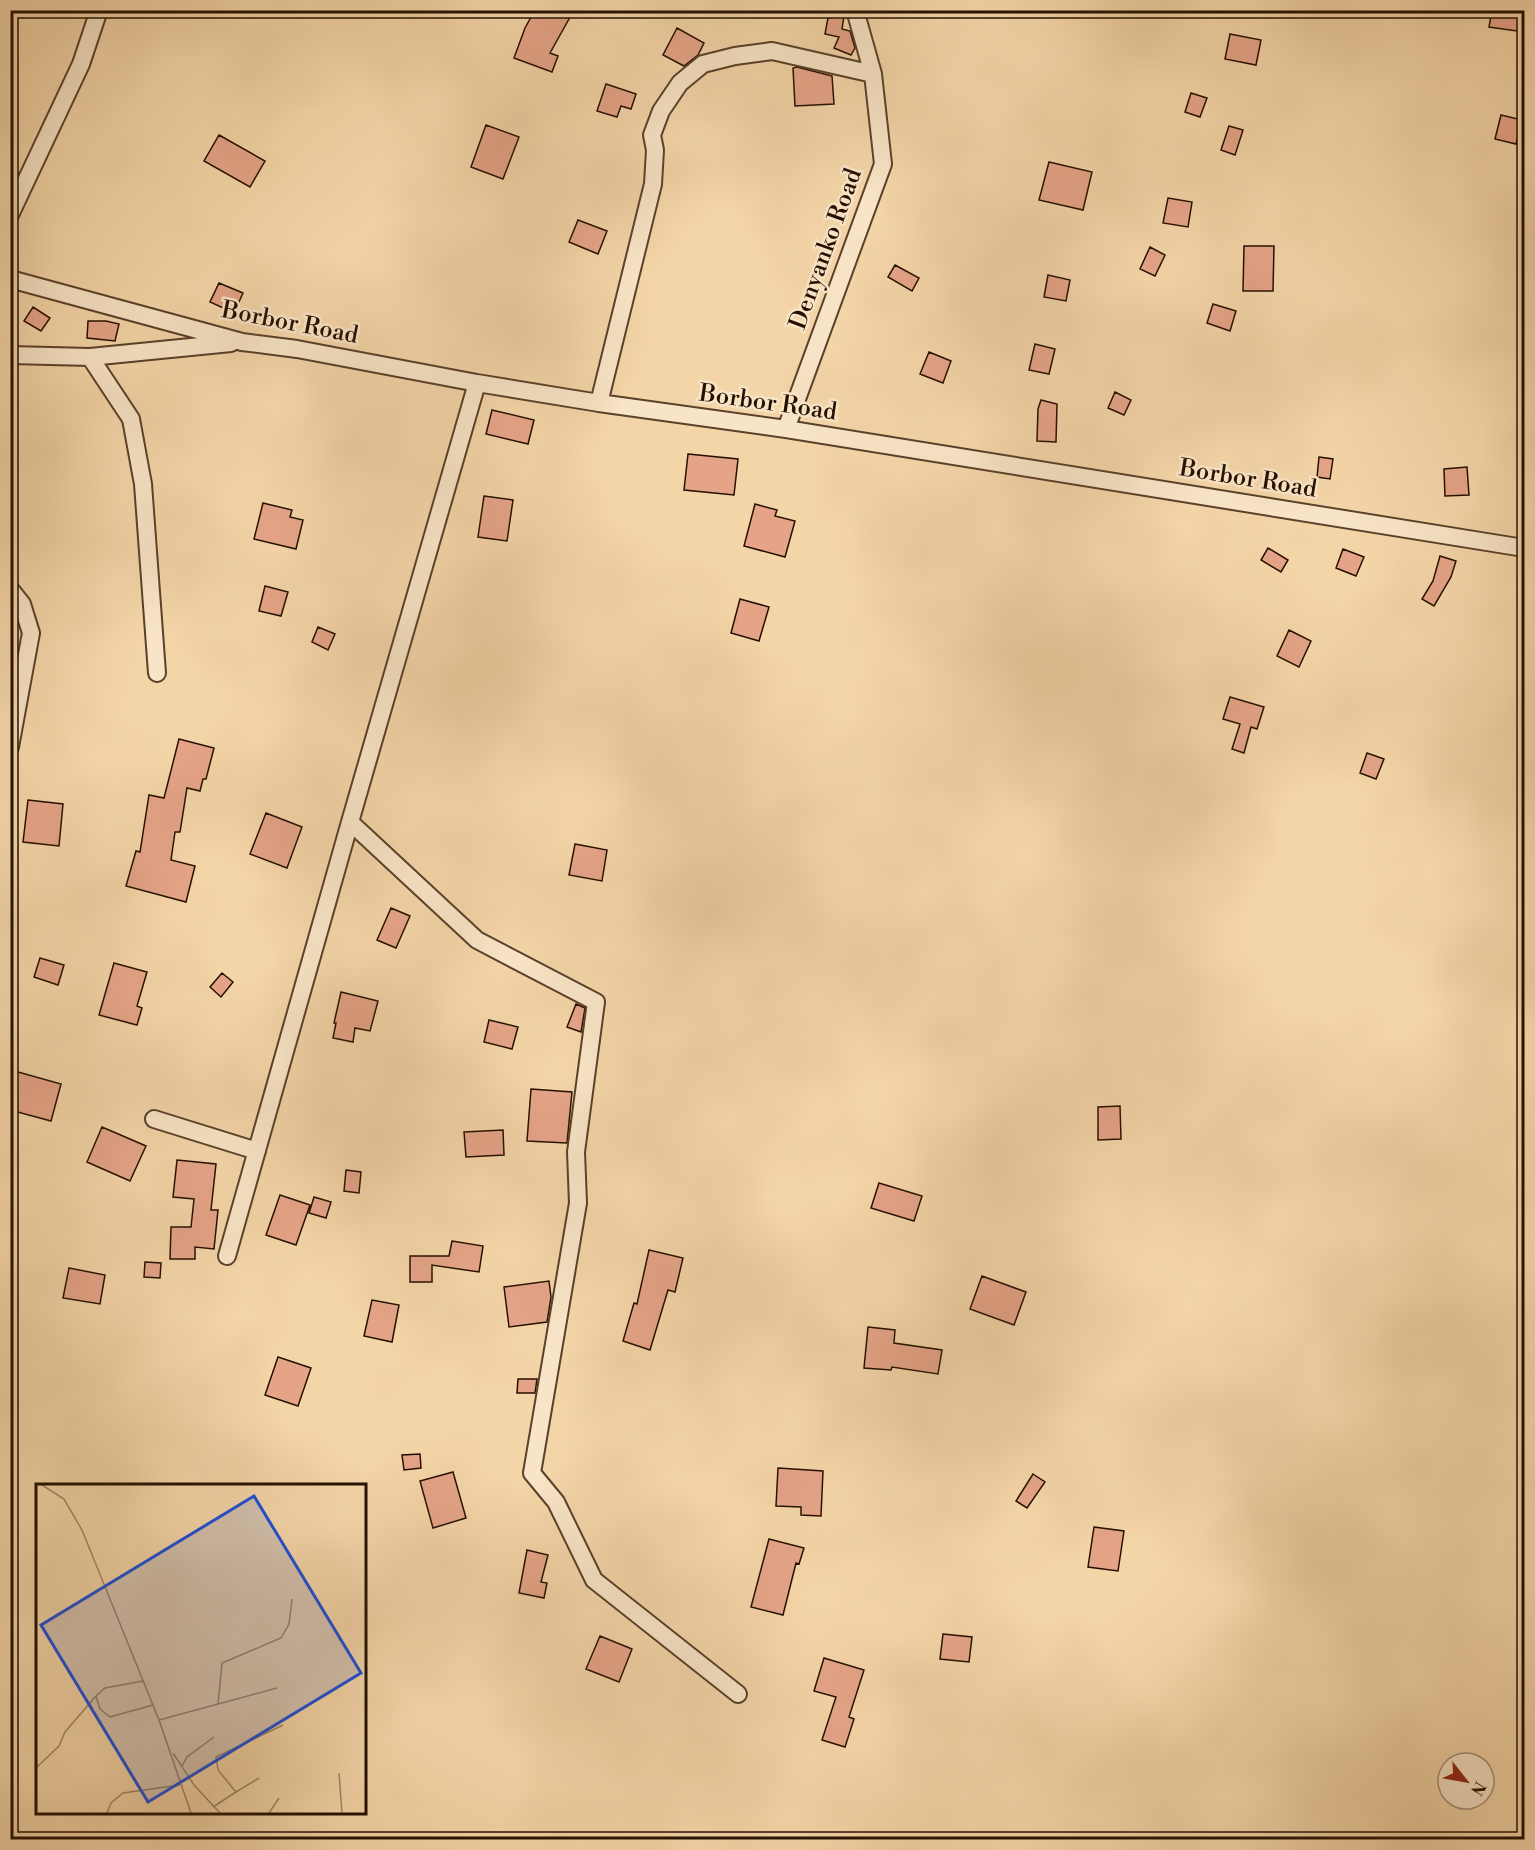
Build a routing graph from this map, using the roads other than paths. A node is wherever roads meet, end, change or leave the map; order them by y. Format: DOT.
graph roads {
  1 [pos="99,10"];
  2 [pos="855,10"];
  3 [pos="873,74"];
  4 [pos="10,215"];
  5 [pos="10,279"];
  6 [pos="242,342"];
  7 [pos="10,355"];
  8 [pos="90,357"];
  9 [pos="477,383"];
  10 [pos="598,403"];
  11 [pos="786,429"];
  12 [pos="1524,548"];
  13 [pos="10,589"];
  14 [pos="157,673"];
  15 [pos="10,747"];
  16 [pos="350,822"];
  17 [pos="154,1119"];
  18 [pos="257,1150"];
  19 [pos="227,1256"];
  20 [pos="738,1694"];
  1 -- 4 [label="street"];
  2 -- 3 [label="street, Denyanko Road"];
  3 -- 10 [label="street"];
  3 -- 11 [label="street, Denyanko Road"];
  5 -- 6 [label="street, Borbor Road"];
  6 -- 8 [label="street"];
  6 -- 9 [label="street, Borbor Road"];
  7 -- 8 [label="street"];
  8 -- 14 [label="street"];
  9 -- 10 [label="street, Borbor Road"];
  9 -- 16 [label="street"];
  10 -- 11 [label="street, Borbor Road"];
  11 -- 12 [label="street, Borbor Road"];
  13 -- 15 [label="street"];
  16 -- 18 [label="street"];
  16 -- 20 [label="street"];
  17 -- 18 [label="street"];
  18 -- 19 [label="street"];
}
